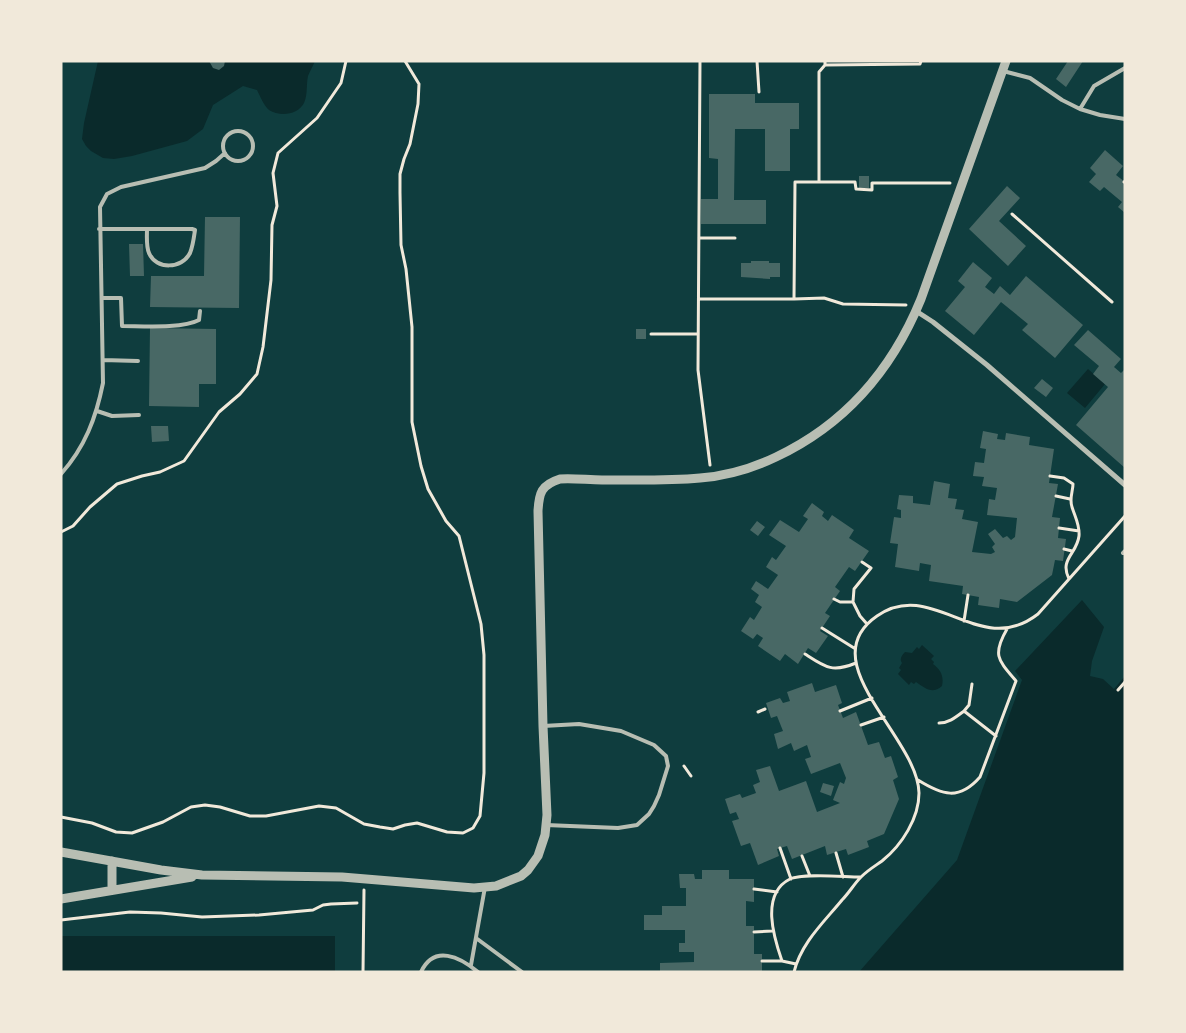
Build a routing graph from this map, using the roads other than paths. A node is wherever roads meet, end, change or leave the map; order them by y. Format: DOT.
graph roads {
  1 [pos="1006,61"];
  2 [pos="1125,68"];
  3 [pos="1003,71"];
  4 [pos="1080,109"];
  5 [pos="1125,119"];
  6 [pos="225,153"];
  7 [pos="99,229"];
  8 [pos="147,229"];
  9 [pos="102,298"];
  10 [pos="912,309"];
  11 [pos="200,311"];
  12 [pos="103,360"];
  13 [pos="138,362"];
  14 [pos="98,411"];
  15 [pos="139,415"];
  16 [pos="61,474"];
  17 [pos="1125,485"];
  18 [pos="543,726"];
  19 [pos="546,824"];
  20 [pos="61,852"];
  21 [pos="112,861"];
  22 [pos="202,875"];
  23 [pos="485,887"];
  24 [pos="112,890"];
  25 [pos="61,899"];
  26 [pos="476,938"];
  27 [pos="471,965"];
  28 [pos="421,972"];
  29 [pos="478,972"];
  30 [pos="522,972"];
  1 -- 3 [label="street"];
  2 -- 4 [label="lane"];
  3 -- 4 [label="lane"];
  3 -- 10 [label="street"];
  4 -- 5 [label="lane"];
  6 -- 6 [label="lane"];
  6 -- 7 [label="lane"];
  7 -- 8 [label="lane"];
  7 -- 9 [label="lane"];
  8 -- 8 [label="lane"];
  9 -- 11 [label="lane"];
  9 -- 12 [label="lane"];
  10 -- 17 [label="street"];
  10 -- 18 [label="street"];
  12 -- 13 [label="lane"];
  12 -- 14 [label="lane"];
  14 -- 15 [label="lane"];
  14 -- 16 [label="lane"];
  18 -- 19 [label="street"];
  18 -- 19 [label="lane"];
  19 -- 23 [label="street"];
  20 -- 21 [label="street"];
  21 -- 22 [label="street"];
  21 -- 24 [label="street"];
  22 -- 23 [label="street"];
  22 -- 24 [label="street"];
  23 -- 26 [label="lane"];
  24 -- 25 [label="street"];
  26 -- 27 [label="lane"];
  26 -- 30 [label="lane"];
  27 -- 28 [label="lane"];
  27 -- 29 [label="lane"];
}
